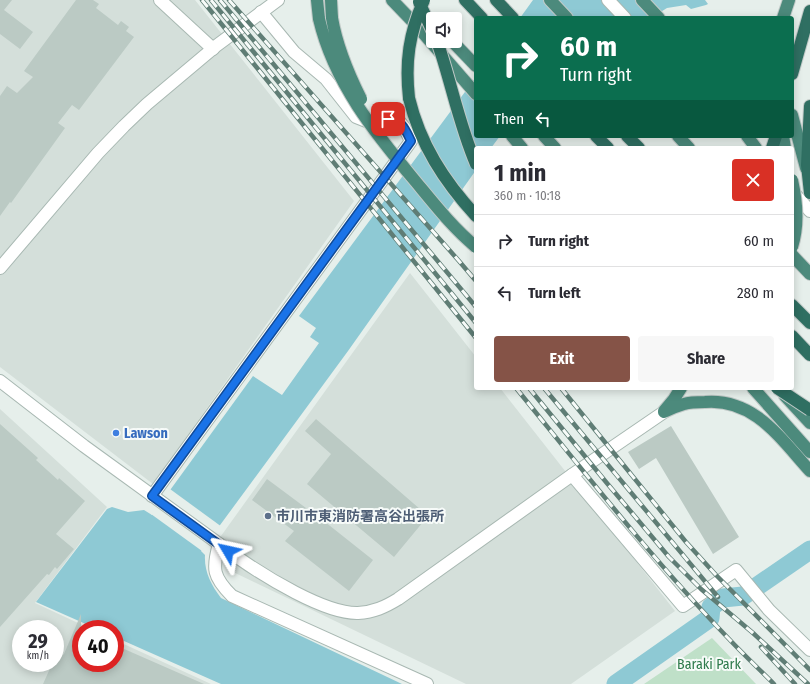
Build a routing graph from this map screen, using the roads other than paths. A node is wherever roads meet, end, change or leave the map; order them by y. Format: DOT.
graph roads {
  1 [pos="160,0"];
  2 [pos="278,0"];
  3 [pos="317,0"];
  4 [pos="331,0"];
  5 [pos="392,0"];
  6 [pos="411,0"];
  7 [pos="418,0"];
  8 [pos="424,0"];
  9 [pos="465,0"];
  10 [pos="496,0"];
  11 [pos="550,0"];
  12 [pos="608,0"];
  13 [pos="642,0"];
  14 [pos="651,0"];
  15 [pos="789,0"];
  16 [pos="810,10"];
  17 [pos="261,12"];
  18 [pos="426,15"];
  19 [pos="480,16"];
  20 [pos="512,16"];
  21 [pos="565,16"];
  22 [pos="623,16"];
  23 [pos="657,16"];
  24 [pos="658,16"];
  25 [pos="784,16"];
  26 [pos="786,16"];
  27 [pos="426,17"];
  28 [pos="439,48"];
  29 [pos="459,48"];
  30 [pos="213,49"];
  31 [pos="474,64"];
  32 [pos="794,67"];
  33 [pos="474,92"];
  34 [pos="810,106"];
  35 [pos="794,123"];
  36 [pos="514,138"];
  37 [pos="545,138"];
  38 [pos="598,138"];
  39 [pos="630,138"];
  40 [pos="680,138"];
  41 [pos="741,138"];
  42 [pos="520,146"];
  43 [pos="553,146"];
  44 [pos="606,146"];
  45 [pos="637,146"];
  46 [pos="687,146"];
  47 [pos="749,146"];
  48 [pos="474,158"];
  49 [pos="810,183"];
  50 [pos="794,193"];
  51 [pos="810,193"];
  52 [pos="426,194"];
  53 [pos="794,194"];
  54 [pos="810,211"];
  55 [pos="474,214"];
  56 [pos="794,236"];
  57 [pos="474,245"];
  58 [pos="794,257"];
  59 [pos="0,268"];
  60 [pos="810,274"];
  61 [pos="794,307"];
  62 [pos="810,323"];
  63 [pos="794,338"];
  64 [pos="810,355"];
  65 [pos="0,381"];
  66 [pos="680,390"];
  67 [pos="755,390"];
  68 [pos="779,390"];
  69 [pos="780,390"];
  70 [pos="810,410"];
  71 [pos="664,412"];
  72 [pos="810,422"];
  73 [pos="810,452"];
  74 [pos="810,470"];
  75 [pos="572,475"];
  76 [pos="156,499"];
  77 [pos="215,542"];
  78 [pos="810,650"];
  79 [pos="427,684"];
  1 -- 30 [label="street"];
  2 -- 17 [label="street"];
  3 -- 52 [label="highway, bridge"];
  4 -- 52 [label="highway, bridge"];
  5 -- 33 [label="highway, bridge"];
  6 -- 18 [label="highway, bridge"];
  7 -- 27 [label="highway, bridge"];
  8 -- 55 [label="highway, bridge"];
  9 -- 19 [label="highway"];
  10 -- 20 [label="highway"];
  11 -- 21 [label="highway"];
  12 -- 22 [label="street"];
  13 -- 23 [label="highway"];
  14 -- 24 [label="highway"];
  15 -- 25 [label="highway"];
  15 -- 26 [label="highway"];
  16 -- 32 [label="highway"];
  17 -- 30 [label="street"];
  17 -- 76 [label="street"];
  28 -- 48 [label="highway, bridge"];
  29 -- 31 [label="highway"];
  30 -- 59 [label="street"];
  34 -- 51 [label="highway"];
  35 -- 49 [label="highway"];
  36 -- 42 [label="highway"];
  37 -- 43 [label="highway"];
  38 -- 44 [label="highway"];
  39 -- 45 [label="highway"];
  40 -- 46 [label="highway"];
  41 -- 47 [label="street"];
  50 -- 54 [label="street"];
  52 -- 57 [label="highway, bridge"];
  53 -- 56 [label="highway, bridge"];
  58 -- 60 [label="highway"];
  61 -- 62 [label="highway"];
  63 -- 64 [label="highway"];
  65 -- 76 [label="street"];
  66 -- 71 [label="highway"];
  67 -- 73 [label="highway"];
  68 -- 72 [label="highway"];
  69 -- 70 [label="highway, bridge"];
  71 -- 74 [label="highway"];
  71 -- 75 [label="street"];
  75 -- 77 [label="street"];
  75 -- 78 [label="street"];
  76 -- 77 [label="street"];
  77 -- 79 [label="street"];
}
